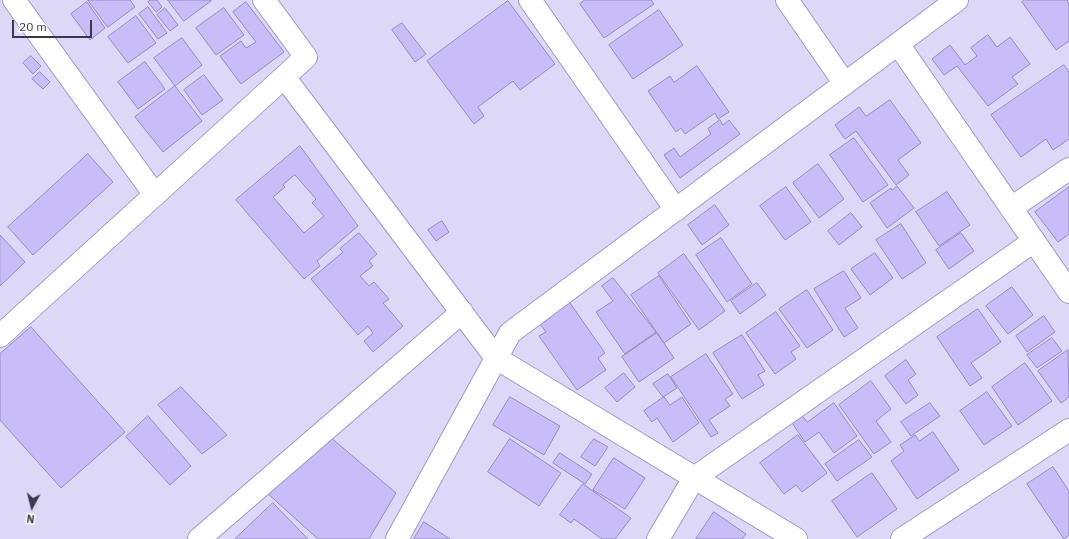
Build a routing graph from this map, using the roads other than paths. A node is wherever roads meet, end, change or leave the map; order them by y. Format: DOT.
graph roads {
  1 [pos="14,0"];
  2 [pos="264,0"];
  3 [pos="530,0"];
  4 [pos="787,0"];
  5 [pos="957,0"];
  6 [pos="898,44"];
  7 [pos="284,78"];
  8 [pos="845,84"];
  9 [pos="1069,169"];
  10 [pos="155,195"];
  11 [pos="1011,208"];
  12 [pos="676,210"];
  13 [pos="1034,241"];
  14 [pos="1069,292"];
  15 [pos="462,312"];
  16 [pos="0,336"];
  17 [pos="496,358"];
  18 [pos="1069,430"];
  19 [pos="694,478"];
  20 [pos="199,539"];
  21 [pos="397,539"];
  22 [pos="658,539"];
  23 [pos="796,539"];
  24 [pos="902,539"];
  1 -- 10 [label="street"];
  2 -- 7 [label="street"];
  3 -- 12 [label="street"];
  4 -- 8 [label="street"];
  5 -- 6 [label="street"];
  6 -- 8 [label="street"];
  6 -- 11 [label="street"];
  7 -- 10 [label="street"];
  7 -- 15 [label="street"];
  8 -- 12 [label="street"];
  9 -- 11 [label="street"];
  10 -- 16 [label="street"];
  11 -- 13 [label="street"];
  12 -- 17 [label="street"];
  13 -- 14 [label="street"];
  13 -- 19 [label="street"];
  15 -- 17 [label="street"];
  15 -- 20 [label="street"];
  17 -- 19 [label="street"];
  17 -- 21 [label="street"];
  18 -- 24 [label="street"];
  19 -- 22 [label="street"];
  19 -- 23 [label="street"];
}
